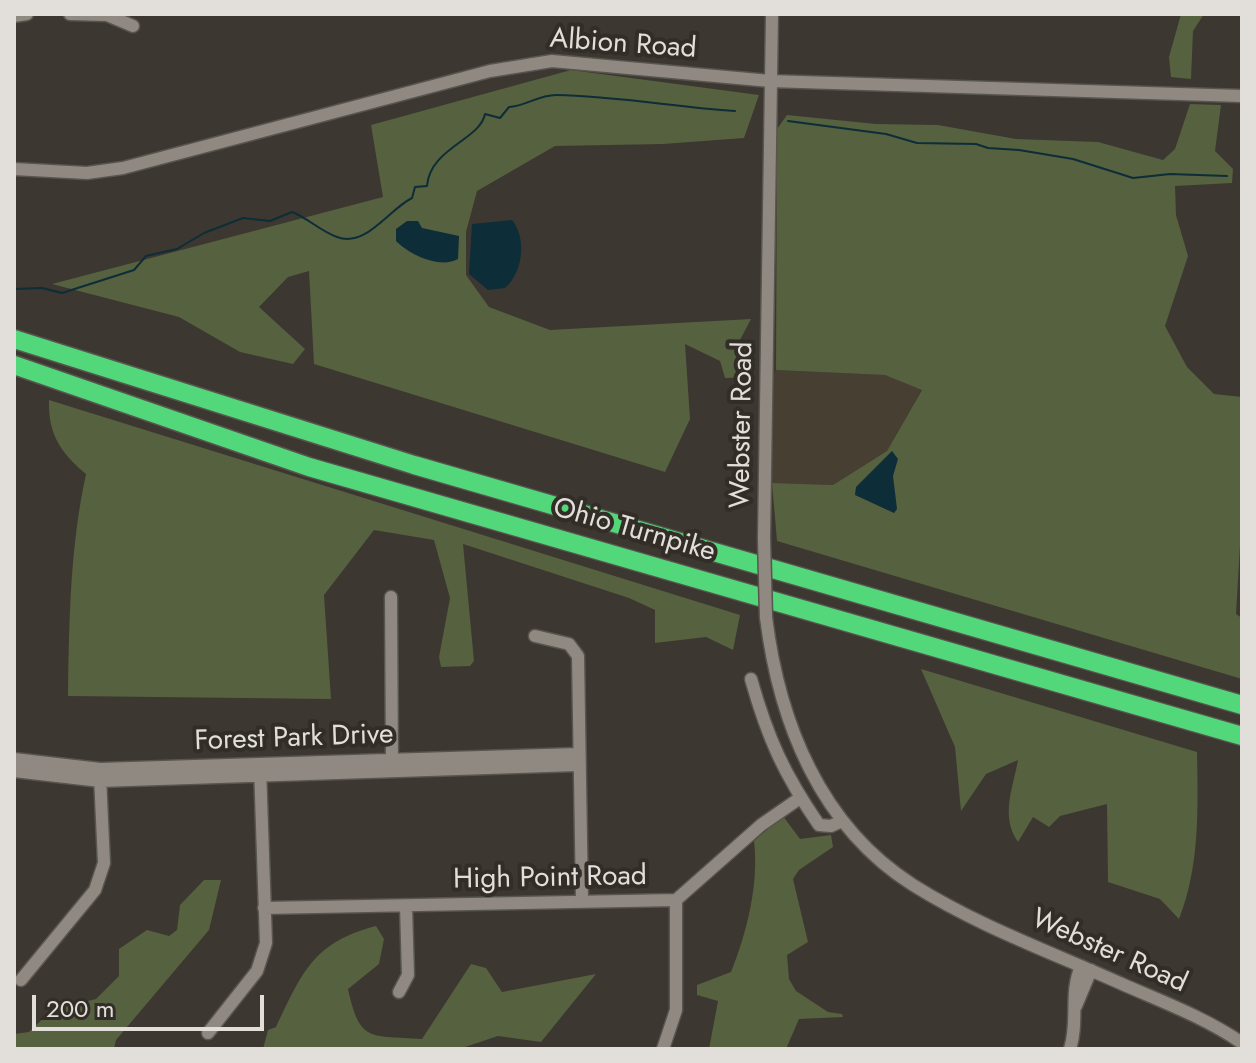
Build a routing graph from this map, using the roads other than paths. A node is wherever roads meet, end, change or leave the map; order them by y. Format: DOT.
graph roads {
  1 [pos="27,14"];
  2 [pos="70,14"];
  3 [pos="772,14"];
  4 [pos="14,16"];
  5 [pos="133,26"];
  6 [pos="770,81"];
  7 [pos="1242,96"];
  8 [pos="14,169"];
  9 [pos="14,339"];
  10 [pos="14,365"];
  11 [pos="391,597"];
  12 [pos="535,636"];
  13 [pos="751,679"];
  14 [pos="1242,705"];
  15 [pos="1242,736"];
  16 [pos="14,759"];
  17 [pos="577,760"];
  18 [pos="392,766"];
  19 [pos="260,769"];
  20 [pos="14,771"];
  21 [pos="100,775"];
  22 [pos="800,798"];
  23 [pos="842,821"];
  24 [pos="676,900"];
  25 [pos="582,901"];
  26 [pos="406,906"];
  27 [pos="264,908"];
  28 [pos="1086,968"];
  29 [pos="21,980"];
  30 [pos="399,992"];
  31 [pos="208,1033"];
  32 [pos="1242,1043"];
  33 [pos="663,1049"];
  34 [pos="1070,1049"];
  1 -- 4 [label="street"];
  2 -- 5 [label="street"];
  3 -- 6 [label="street, Webster Road"];
  6 -- 7 [label="street, Albion Road"];
  6 -- 8 [label="street, Albion Road"];
  6 -- 23 [label="street, Webster Road, bridge"];
  9 -- 14 [label="highway, Ohio Turnpike"];
  10 -- 15 [label="highway, Ohio Turnpike"];
  11 -- 18 [label="street"];
  12 -- 17 [label="street"];
  13 -- 22 [label="street, Webster Road"];
  16 -- 21 [label="street, Forest Park Drive"];
  17 -- 18 [label="street, Forest Park Drive"];
  17 -- 25 [label="street"];
  18 -- 19 [label="street, Forest Park Drive"];
  19 -- 21 [label="street, Forest Park Drive"];
  19 -- 27 [label="street"];
  20 -- 21 [label="street, Forest Park Drive"];
  21 -- 29 [label="street"];
  22 -- 23 [label="street, Webster Road"];
  22 -- 24 [label="street, High Point Road"];
  23 -- 28 [label="street, Webster Road"];
  24 -- 25 [label="street, High Point Road"];
  24 -- 33 [label="street"];
  25 -- 26 [label="street, High Point Road"];
  26 -- 27 [label="street, High Point Road"];
  26 -- 30 [label="street"];
  27 -- 31 [label="street"];
  28 -- 32 [label="street, Webster Road"];
  28 -- 34 [label="street"];
}
